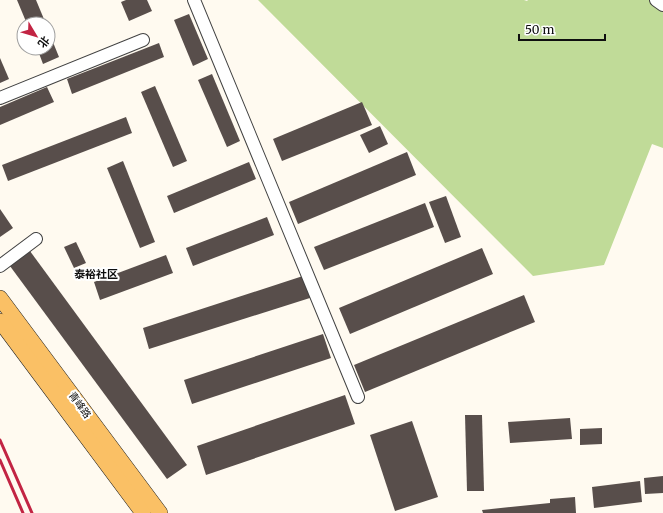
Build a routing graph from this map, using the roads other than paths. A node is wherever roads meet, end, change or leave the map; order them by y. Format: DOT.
graph roads {
  1 [pos="194,0"];
  2 [pos="656,0"];
  3 [pos="663,5"];
  4 [pos="143,40"];
  5 [pos="0,98"];
  6 [pos="36,239"];
  7 [pos="0,266"];
  8 [pos="0,298"];
  9 [pos="0,321"];
  10 [pos="358,398"];
  11 [pos="143,513"];
  12 [pos="160,513"];
  1 -- 10 [label="street"];
  2 -- 3 [label="street"];
  4 -- 5 [label="street"];
  6 -- 7 [label="street"];
  8 -- 12 [label="main road, 青峰路"];
  9 -- 11 [label="main road, 青峰路"];
}
